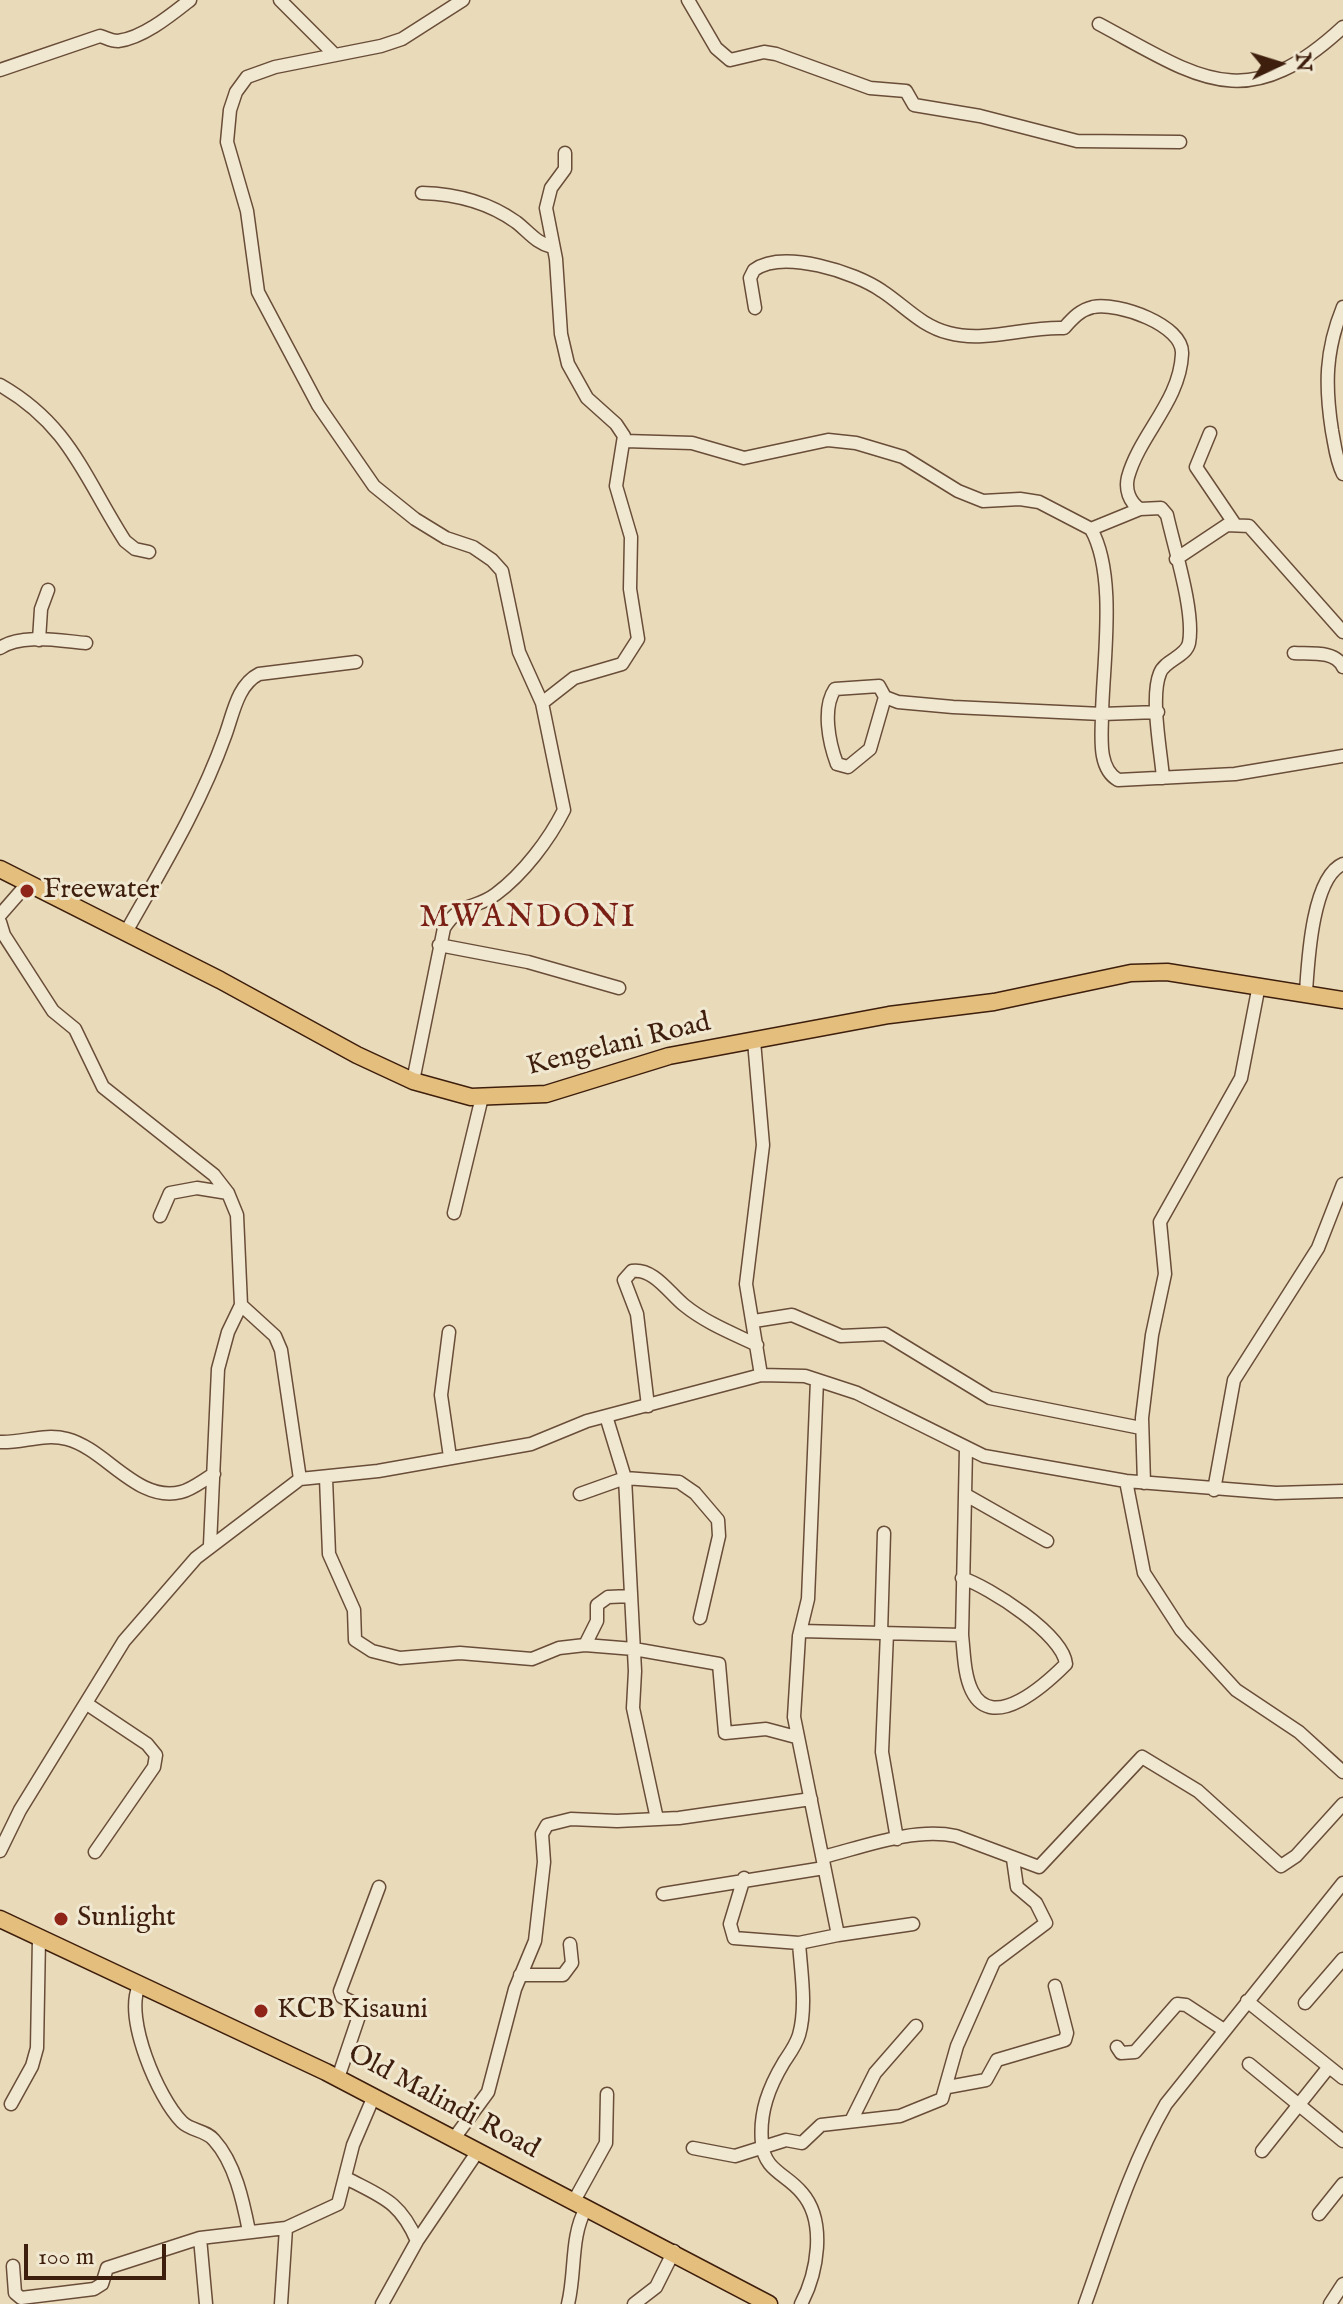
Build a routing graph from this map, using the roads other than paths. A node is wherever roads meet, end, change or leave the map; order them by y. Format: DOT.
graph roads {
  1 [pos="190,0"];
  2 [pos="280,0"];
  3 [pos="463,0"];
  4 [pos="688,0"];
  5 [pos="1099,24"];
  6 [pos="1343,27"];
  7 [pos="334,54"];
  8 [pos="0,70"];
  9 [pos="1180,142"];
  10 [pos="565,153"];
  11 [pos="422,193"];
  12 [pos="552,247"];
  13 [pos="1343,307"];
  14 [pos="755,308"];
  15 [pos="0,385"];
  16 [pos="1210,433"];
  17 [pos="625,441"];
  18 [pos="1343,474"];
  19 [pos="1140,509"];
  20 [pos="1234,523"];
  21 [pos="1091,529"];
  22 [pos="149,552"];
  23 [pos="1176,559"];
  24 [pos="48,590"];
  25 [pos="1343,632"];
  26 [pos="39,640"];
  27 [pos="86,643"];
  28 [pos="0,648"];
  29 [pos="1294,653"];
  30 [pos="1342,661"];
  31 [pos="356,662"];
  32 [pos="885,697"];
  33 [pos="542,703"];
  34 [pos="1158,712"];
  35 [pos="1102,714"];
  36 [pos="1343,756"];
  37 [pos="1163,778"];
  38 [pos="1343,864"];
  39 [pos="0,869"];
  40 [pos="28,883"];
  41 [pos="0,915"];
  42 [pos="0,922"];
  43 [pos="126,932"];
  44 [pos="439,945"];
  45 [pos="1259,985"];
  46 [pos="619,988"];
  47 [pos="1306,992"];
  48 [pos="1343,1000"];
  49 [pos="754,1041"];
  50 [pos="413,1081"];
  51 [pos="482,1097"];
  52 [pos="1343,1184"];
  53 [pos="228,1193"];
  54 [pos="454,1213"];
  55 [pos="160,1216"];
  56 [pos="241,1305"];
  57 [pos="754,1321"];
  58 [pos="449,1332"];
  59 [pos="757,1345"];
  60 [pos="761,1375"];
  61 [pos="817,1380"];
  62 [pos="648,1406"];
  63 [pos="606,1416"];
  64 [pos="1141,1428"];
  65 [pos="0,1442"];
  66 [pos="966,1449"];
  67 [pos="450,1457"];
  68 [pos="214,1474"];
  69 [pos="326,1478"];
  70 [pos="625,1478"];
  71 [pos="300,1479"];
  72 [pos="1126,1481"];
  73 [pos="1144,1483"];
  74 [pos="1214,1490"];
  75 [pos="1343,1491"];
  76 [pos="580,1494"];
  77 [pos="966,1495"];
  78 [pos="884,1533"];
  79 [pos="1047,1541"];
  80 [pos="210,1545"];
  81 [pos="962,1578"];
  82 [pos="631,1596"];
  83 [pos="700,1618"];
  84 [pos="801,1631"];
  85 [pos="884,1633"];
  86 [pos="962,1635"];
  87 [pos="585,1645"];
  88 [pos="634,1649"];
  89 [pos="87,1704"];
  90 [pos="796,1737"];
  91 [pos="1343,1772"];
  92 [pos="811,1799"];
  93 [pos="1343,1804"];
  94 [pos="657,1819"];
  95 [pos="897,1839"];
  96 [pos="0,1851"];
  97 [pos="95,1852"];
  98 [pos="1013,1859"];
  99 [pos="824,1862"];
  100 [pos="744,1878"];
  101 [pos="1343,1883"];
  102 [pos="379,1887"];
  103 [pos="663,1894"];
  104 [pos="0,1919"];
  105 [pos="913,1924"];
  106 [pos="838,1935"];
  107 [pos="39,1938"];
  108 [pos="799,1943"];
  109 [pos="570,1944"];
  110 [pos="1343,1959"];
  111 [pos="520,1975"];
  112 [pos="139,1986"];
  113 [pos="1055,1986"];
  114 [pos="1247,2001"];
  115 [pos="1305,2003"];
  116 [pos="916,2026"];
  117 [pos="1224,2030"];
  118 [pos="1117,2047"];
  119 [pos="1249,2064"];
  120 [pos="1328,2068"];
  121 [pos="338,2078"];
  122 [pos="1343,2078"];
  123 [pos="948,2087"];
  124 [pos="607,2094"];
  125 [pos="374,2096"];
  126 [pos="11,2104"];
  127 [pos="1299,2106"];
  128 [pos="852,2119"];
  129 [pos="455,2137"];
  130 [pos="1343,2141"];
  131 [pos="762,2145"];
  132 [pos="693,2148"];
  133 [pos="478,2151"];
  134 [pos="1262,2151"];
  135 [pos="346,2178"];
  136 [pos="1343,2184"];
  137 [pos="580,2205"];
  138 [pos="1319,2214"];
  139 [pos="286,2228"];
  140 [pos="249,2231"];
  141 [pos="200,2238"];
  142 [pos="417,2241"];
  143 [pos="674,2251"];
  144 [pos="13,2266"];
  145 [pos="1343,2284"];
  146 [pos="206,2304"];
  147 [pos="281,2304"];
  148 [pos="382,2304"];
  149 [pos="568,2304"];
  150 [pos="634,2304"];
  151 [pos="769,2304"];
  152 [pos="801,2304"];
  153 [pos="1085,2304"];
  154 [pos="1330,2304"];
  1 -- 8 [label="street"];
  2 -- 7 [label="street"];
  3 -- 7 [label="street"];
  4 -- 9 [label="street"];
  5 -- 6 [label="street"];
  7 -- 33 [label="street"];
  10 -- 12 [label="street"];
  11 -- 12 [label="street"];
  12 -- 17 [label="street"];
  13 -- 18 [label="street"];
  14 -- 19 [label="street"];
  15 -- 22 [label="street"];
  16 -- 20 [label="street"];
  17 -- 21 [label="street"];
  17 -- 33 [label="street"];
  19 -- 21 [label="street"];
  19 -- 23 [label="street"];
  20 -- 23 [label="street"];
  20 -- 25 [label="street"];
  21 -- 35 [label="street"];
  23 -- 34 [label="street"];
  24 -- 26 [label="street"];
  26 -- 27 [label="street"];
  26 -- 28 [label="street"];
  29 -- 30 [label="street"];
  31 -- 43 [label="street"];
  32 -- 32 [label="street"];
  32 -- 35 [label="street"];
  33 -- 44 [label="street"];
  34 -- 35 [label="street"];
  34 -- 37 [label="street"];
  35 -- 37 [label="street"];
  36 -- 37 [label="street"];
  38 -- 47 [label="street"];
  39 -- 40 [label="main road, Kengelani Road"];
  40 -- 41 [label="street"];
  40 -- 43 [label="main road, Kengelani Road"];
  42 -- 53 [label="street"];
  43 -- 50 [label="main road, Kengelani Road"];
  44 -- 46 [label="street"];
  44 -- 50 [label="street"];
  45 -- 47 [label="main road, Kengelani Road"];
  45 -- 49 [label="main road, Kengelani Road"];
  45 -- 64 [label="street"];
  47 -- 48 [label="main road, Kengelani Road"];
  49 -- 51 [label="main road, Kengelani Road"];
  49 -- 57 [label="street"];
  50 -- 51 [label="main road, Kengelani Road"];
  51 -- 54 [label="street"];
  52 -- 74 [label="street"];
  53 -- 55 [label="street"];
  53 -- 56 [label="street"];
  56 -- 68 [label="street"];
  56 -- 71 [label="street"];
  57 -- 59 [label="street"];
  57 -- 64 [label="street"];
  58 -- 67 [label="street"];
  59 -- 60 [label="street"];
  59 -- 62 [label="street"];
  60 -- 61 [label="street"];
  60 -- 62 [label="street"];
  61 -- 66 [label="street"];
  61 -- 84 [label="street"];
  62 -- 63 [label="street"];
  63 -- 67 [label="street"];
  63 -- 70 [label="street"];
  64 -- 73 [label="street"];
  65 -- 68 [label="street"];
  66 -- 72 [label="street"];
  66 -- 77 [label="street"];
  67 -- 69 [label="street"];
  68 -- 80 [label="street"];
  69 -- 71 [label="street"];
  69 -- 87 [label="street"];
  70 -- 76 [label="street"];
  70 -- 82 [label="street"];
  70 -- 83 [label="street"];
  71 -- 80 [label="street"];
  72 -- 73 [label="street"];
  72 -- 91 [label="street"];
  73 -- 74 [label="street"];
  74 -- 75 [label="street"];
  77 -- 79 [label="street"];
  77 -- 81 [label="street"];
  78 -- 85 [label="street"];
  80 -- 89 [label="street"];
  81 -- 86 [label="street"];
  81 -- 86 [label="street"];
  82 -- 87 [label="street"];
  82 -- 88 [label="street"];
  84 -- 85 [label="street"];
  84 -- 90 [label="street"];
  85 -- 86 [label="street"];
  85 -- 95 [label="street"];
  87 -- 88 [label="street"];
  88 -- 90 [label="street"];
  88 -- 94 [label="street"];
  89 -- 96 [label="street"];
  89 -- 97 [label="street"];
  90 -- 92 [label="street"];
  92 -- 94 [label="street"];
  92 -- 99 [label="street"];
  93 -- 98 [label="street"];
  94 -- 111 [label="street"];
  95 -- 98 [label="street"];
  95 -- 99 [label="street"];
  98 -- 123 [label="street"];
  99 -- 100 [label="street"];
  99 -- 106 [label="street"];
  100 -- 103 [label="street"];
  100 -- 108 [label="street"];
  101 -- 114 [label="street"];
  102 -- 121 [label="street"];
  104 -- 107 [label="main road, Old Malindi Road"];
  105 -- 106 [label="street"];
  106 -- 108 [label="street"];
  107 -- 112 [label="main road, Old Malindi Road"];
  107 -- 126 [label="street"];
  108 -- 131 [label="street"];
  109 -- 111 [label="street"];
  110 -- 115 [label="street"];
  111 -- 129 [label="street"];
  112 -- 121 [label="main road, Old Malindi Road"];
  112 -- 140 [label="street"];
  113 -- 123 [label="street"];
  114 -- 117 [label="street"];
  114 -- 120 [label="street"];
  116 -- 128 [label="street"];
  117 -- 118 [label="street"];
  117 -- 153 [label="street"];
  119 -- 127 [label="street"];
  120 -- 122 [label="street"];
  120 -- 127 [label="street"];
  121 -- 125 [label="main road, Old Malindi Road"];
  123 -- 128 [label="street"];
  124 -- 137 [label="street"];
  125 -- 129 [label="main road, Old Malindi Road"];
  125 -- 135 [label="street"];
  127 -- 130 [label="street"];
  127 -- 134 [label="street"];
  128 -- 131 [label="street"];
  129 -- 133 [label="main road, Old Malindi Road"];
  131 -- 132 [label="street"];
  131 -- 152 [label="street"];
  133 -- 137 [label="main road, Old Malindi Road"];
  133 -- 142 [label="street"];
  135 -- 139 [label="street"];
  135 -- 142 [label="street"];
  136 -- 138 [label="street"];
  137 -- 143 [label="main road, Old Malindi Road"];
  137 -- 149 [label="street"];
  139 -- 140 [label="street"];
  139 -- 147 [label="street"];
  140 -- 141 [label="street"];
  141 -- 144 [label="street"];
  141 -- 146 [label="street"];
  142 -- 148 [label="street"];
  143 -- 150 [label="street"];
  143 -- 151 [label="main road, Old Malindi Road"];
  145 -- 154 [label="street"];
}
